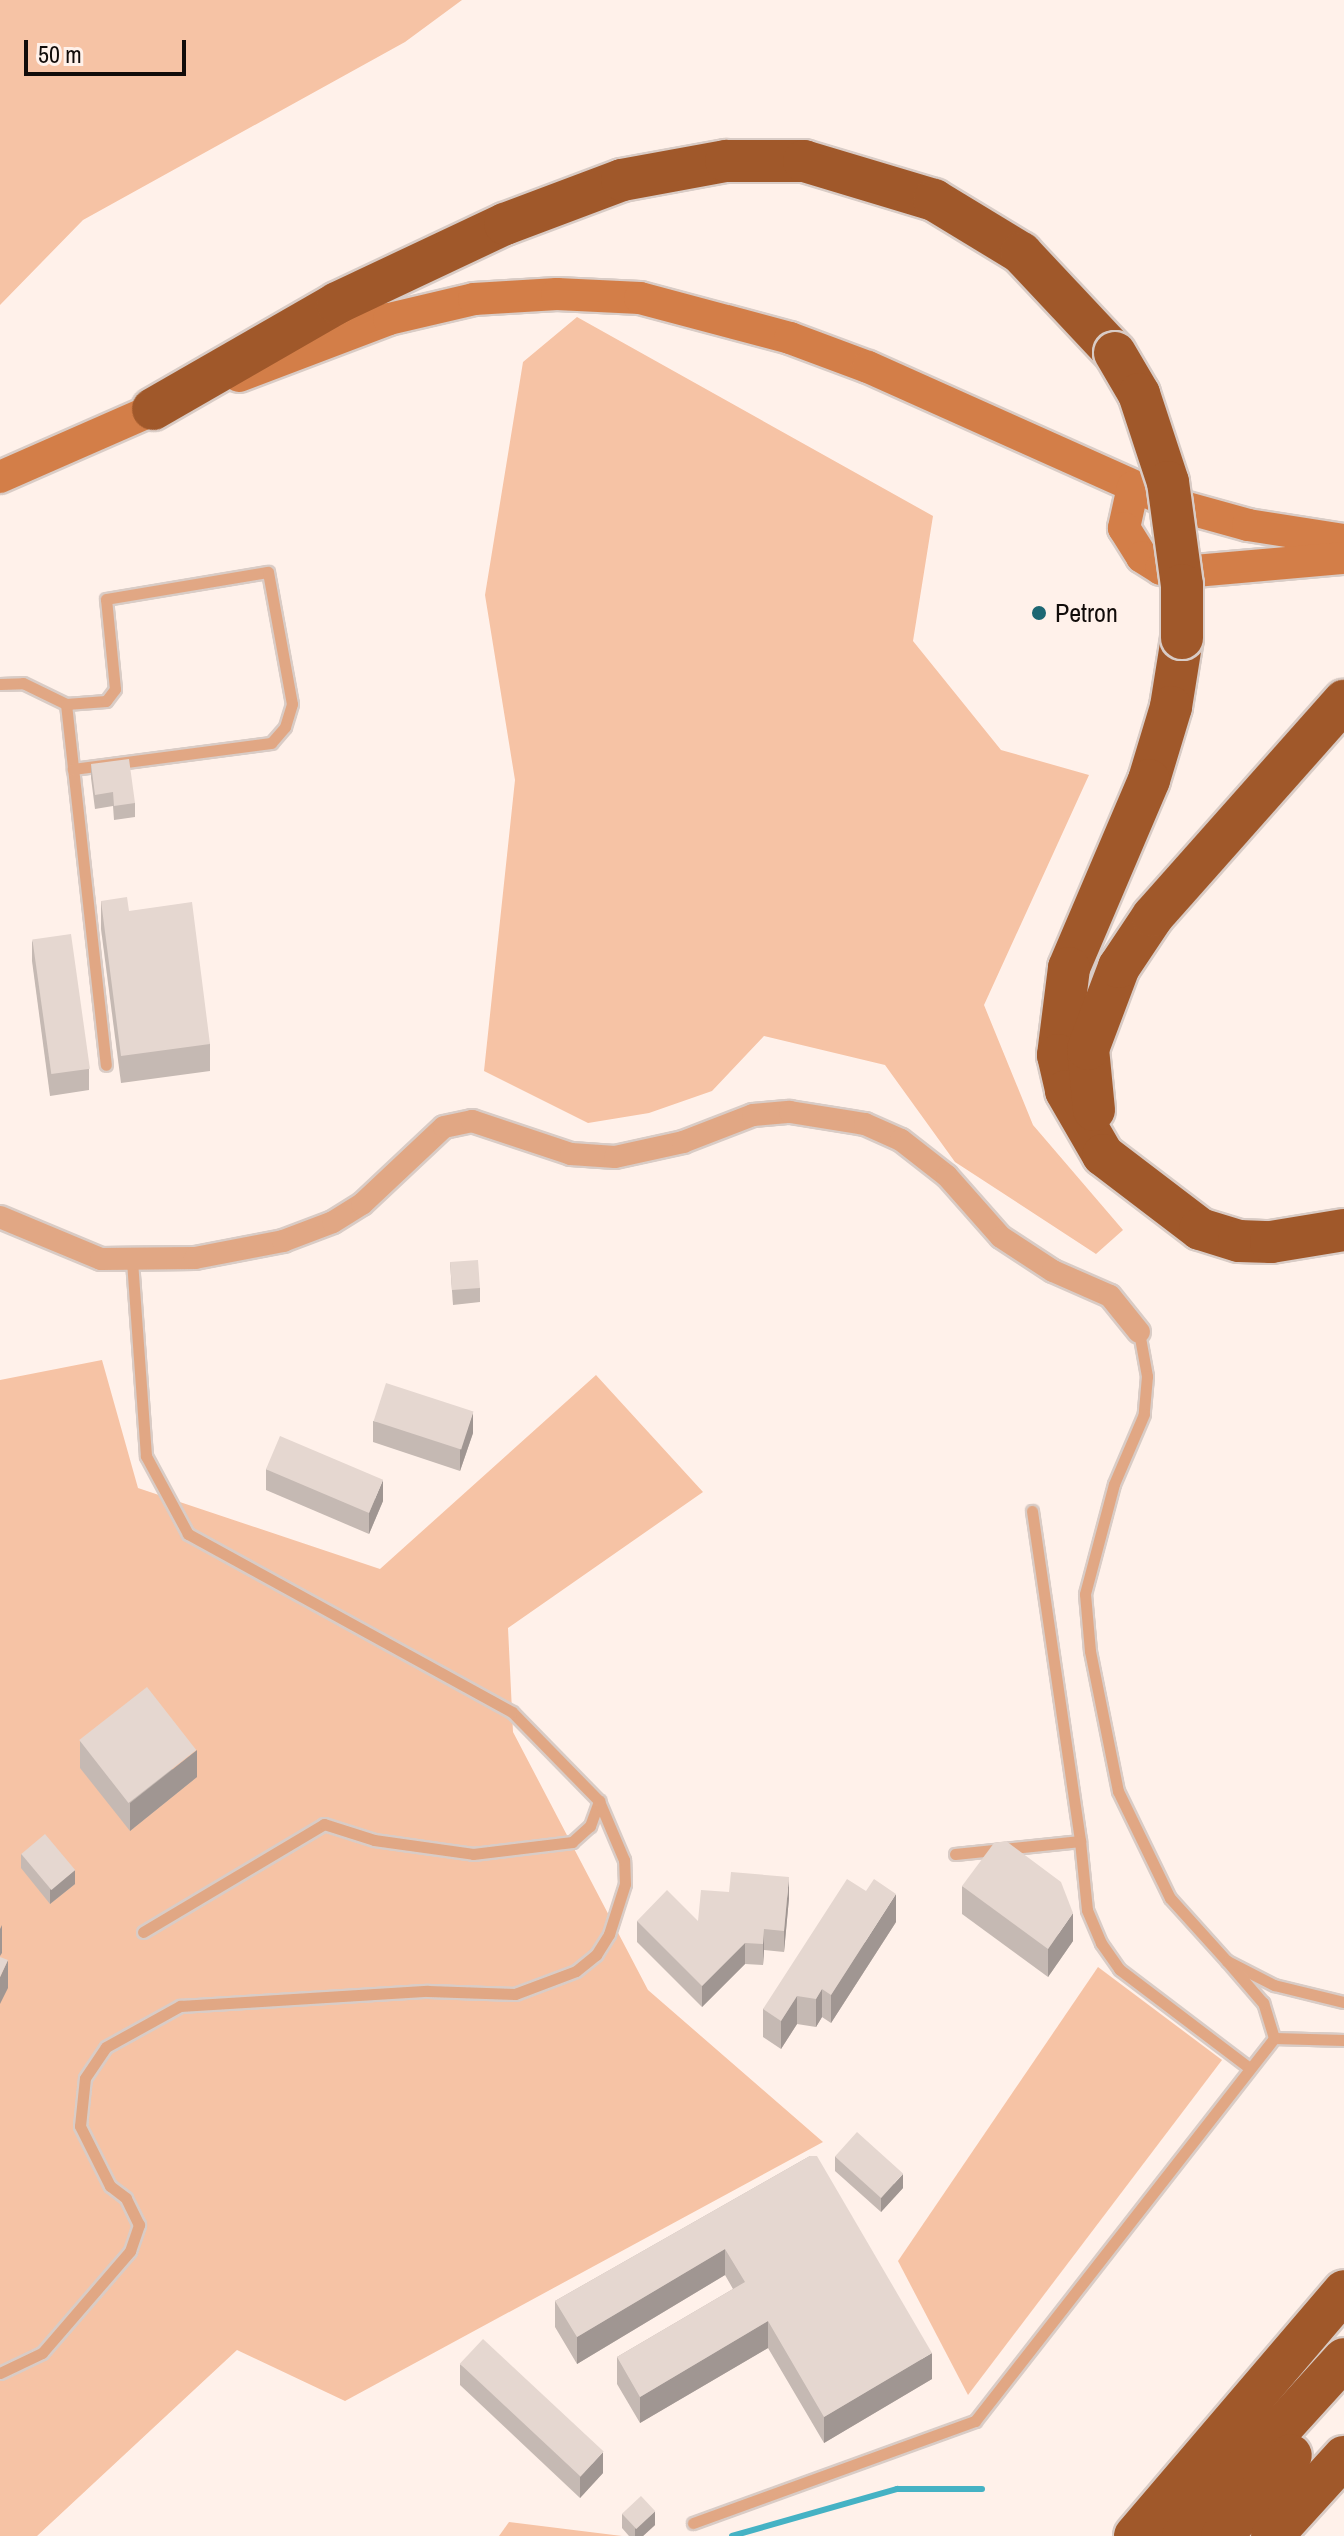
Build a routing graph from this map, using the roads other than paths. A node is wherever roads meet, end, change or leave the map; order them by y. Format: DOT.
graph roads {
  1 [pos="153,409"];
  2 [pos="0,477"];
  3 [pos="1133,487"];
  4 [pos="1344,540"];
  5 [pos="1344,558"];
  6 [pos="0,684"];
  7 [pos="1344,701"];
  8 [pos="66,704"];
  9 [pos="73,769"];
  10 [pos="106,1065"];
  11 [pos="1103,1155"];
  12 [pos="0,1217"];
  13 [pos="1344,1230"];
  14 [pos="132,1259"];
  15 [pos="1139,1332"];
  16 [pos="1032,1511"];
  17 [pos="599,1801"];
  18 [pos="1080,1841"];
  19 [pos="955,1854"];
  20 [pos="143,1932"];
  21 [pos="1227,1961"];
  22 [pos="1344,2002"];
  23 [pos="1274,2038"];
  24 [pos="1344,2040"];
  25 [pos="1248,2067"];
  26 [pos="1344,2291"];
  27 [pos="1344,2359"];
  28 [pos="0,2373"];
  29 [pos="1344,2399"];
  30 [pos="1344,2457"];
  31 [pos="693,2523"];
  32 [pos="1135,2536"];
  33 [pos="1183,2536"];
  34 [pos="1222,2536"];
  35 [pos="1272,2536"];
  1 -- 2 [label="main road"];
  1 -- 3 [label="main road"];
  1 -- 11 [label="highway, bridge"];
  3 -- 4 [label="main road"];
  3 -- 5 [label="main road"];
  6 -- 8 [label="lane"];
  7 -- 11 [label="highway"];
  8 -- 9 [label="lane"];
  8 -- 9 [label="lane"];
  9 -- 10 [label="lane"];
  11 -- 13 [label="highway"];
  12 -- 14 [label="street"];
  14 -- 15 [label="street"];
  14 -- 17 [label="lane"];
  15 -- 21 [label="lane"];
  16 -- 18 [label="lane"];
  17 -- 20 [label="lane"];
  17 -- 28 [label="lane"];
  18 -- 19 [label="lane"];
  18 -- 25 [label="lane"];
  21 -- 22 [label="lane"];
  21 -- 23 [label="lane"];
  23 -- 24 [label="lane"];
  23 -- 25 [label="lane"];
  25 -- 31 [label="lane"];
  26 -- 32 [label="highway"];
  27 -- 33 [label="highway"];
  29 -- 34 [label="highway"];
  30 -- 35 [label="highway"];
}
